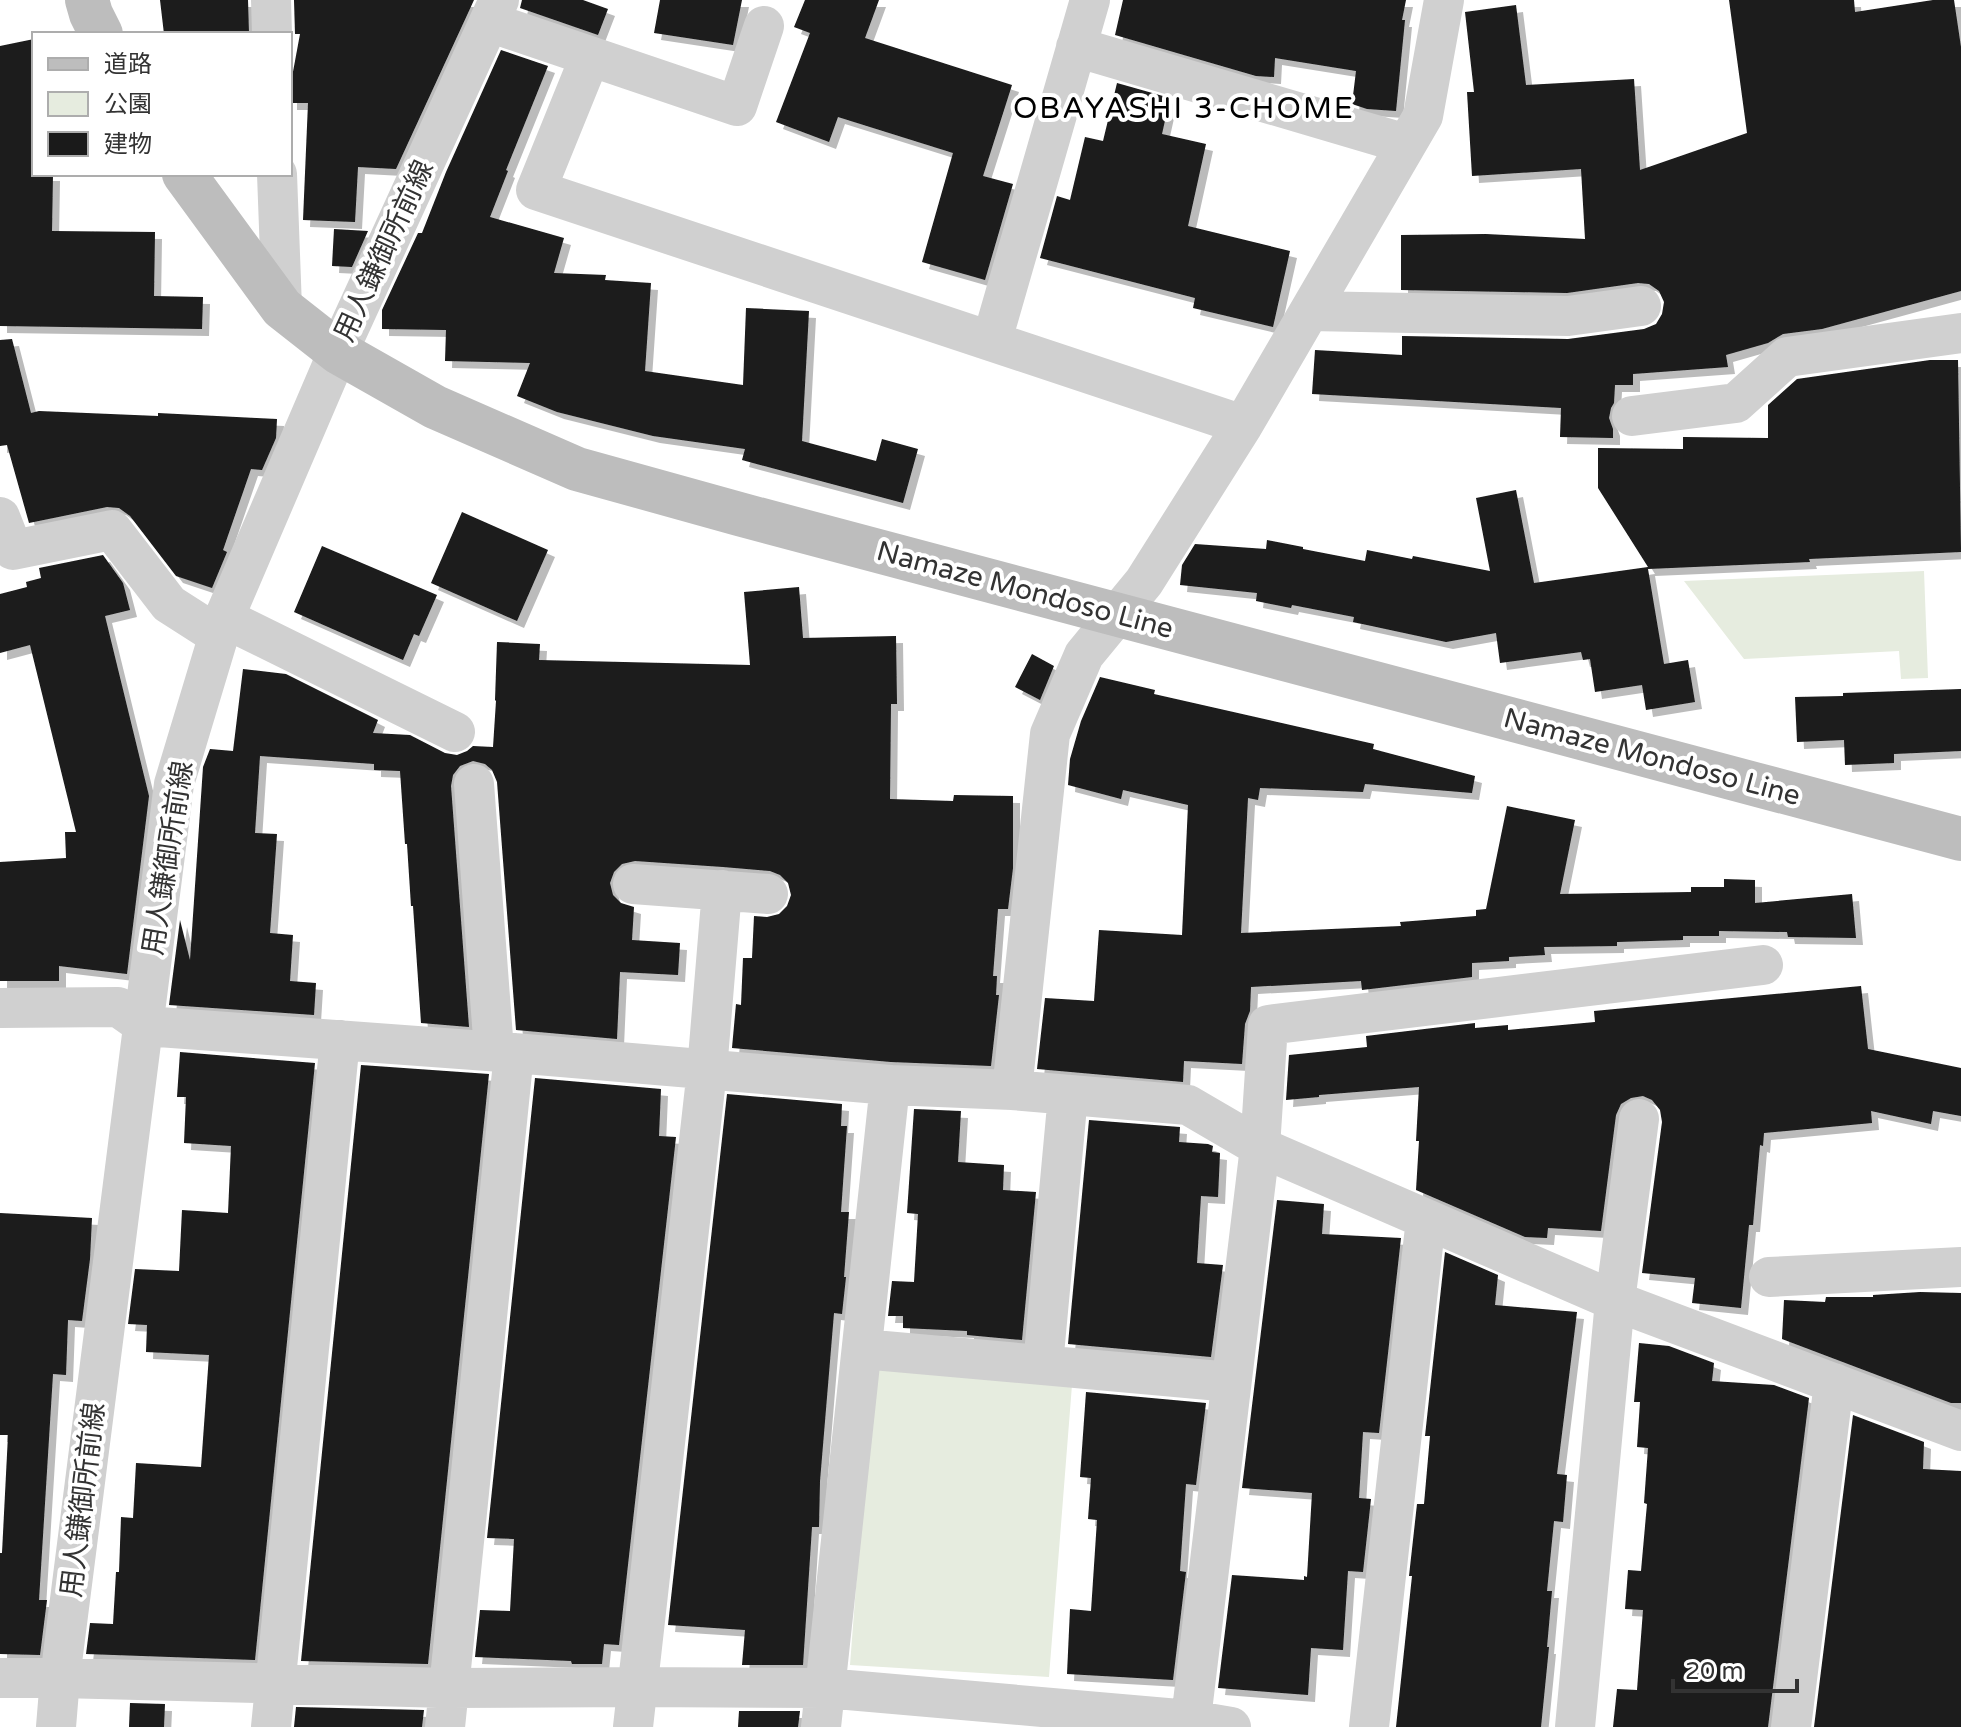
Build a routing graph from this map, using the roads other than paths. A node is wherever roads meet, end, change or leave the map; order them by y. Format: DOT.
graph roads {
  1 [pos="87,0"];
  2 [pos="271,0"];
  3 [pos="1090,0"];
  4 [pos="1444,0"];
  5 [pos="494,11"];
  6 [pos="764,26"];
  7 [pos="100,32"];
  8 [pos="272,32"];
  9 [pos="1076,47"];
  10 [pos="590,57"];
  11 [pos="1406,144"];
  12 [pos="185,176"];
  13 [pos="277,176"];
  14 [pos="1641,306"];
  15 [pos="282,308"];
  16 [pos="1310,311"];
  17 [pos="1961,333"];
  18 [pos="992,340"];
  19 [pos="338,352"];
  20 [pos="1632,416"];
  21 [pos="1243,425"];
  22 [pos="0,517"];
  23 [pos="1118,615"];
  24 [pos="221,627"];
  25 [pos="455,732"];
  26 [pos="474,784"];
  27 [pos="1961,839"];
  28 [pos="633,884"];
  29 [pos="722,890"];
  30 [pos="768,894"];
  31 [pos="1763,965"];
  32 [pos="0,1008"];
  33 [pos="145,1026"];
  34 [pos="340,1040"];
  35 [pos="504,1052"];
  36 [pos="707,1070"];
  37 [pos="890,1085"];
  38 [pos="1012,1090"];
  39 [pos="1068,1095"];
  40 [pos="1639,1119"];
  41 [pos="1260,1147"];
  42 [pos="1426,1219"];
  43 [pos="1961,1267"];
  44 [pos="1769,1277"];
  45 [pos="1615,1301"];
  46 [pos="862,1349"];
  47 [pos="1043,1365"];
  48 [pos="1231,1382"];
  49 [pos="1834,1383"];
  50 [pos="1961,1431"];
  51 [pos="0,1678"];
  52 [pos="60,1678"];
  53 [pos="276,1684"];
  54 [pos="637,1687"];
  55 [pos="448,1688"];
  56 [pos="823,1708"];
  57 [pos="999,1715"];
  58 [pos="1190,1724"];
  59 [pos="56,1727"];
  60 [pos="271,1727"];
  61 [pos="445,1727"];
  62 [pos="633,1727"];
  63 [pos="1231,1727"];
  64 [pos="1369,1727"];
  65 [pos="1575,1727"];
  66 [pos="1791,1727"];
  1 -- 7 [label="main road"];
  2 -- 8 [label="street"];
  3 -- 9 [label="street"];
  4 -- 11 [label="street"];
  5 -- 10 [label="street"];
  5 -- 19 [label="street, 用人鎌御所前線"];
  6 -- 10 [label="street"];
  9 -- 11 [label="street"];
  9 -- 18 [label="street"];
  10 -- 18 [label="street"];
  11 -- 16 [label="street"];
  12 -- 15 [label="main road, Namaze Mondoso Line"];
  13 -- 15 [label="street"];
  14 -- 16 [label="street"];
  15 -- 19 [label="main road, Namaze Mondoso Line"];
  16 -- 21 [label="street"];
  17 -- 20 [label="street"];
  18 -- 21 [label="street"];
  19 -- 23 [label="main road, Namaze Mondoso Line"];
  19 -- 24 [label="street, 用人鎌御所前線"];
  21 -- 23 [label="street"];
  22 -- 24 [label="street"];
  23 -- 27 [label="main road, Namaze Mondoso Line"];
  23 -- 38 [label="street"];
  24 -- 25 [label="street"];
  24 -- 33 [label="street, 用人鎌御所前線"];
  26 -- 35 [label="street"];
  28 -- 29 [label="street"];
  29 -- 30 [label="street"];
  29 -- 36 [label="street"];
  31 -- 41 [label="street"];
  32 -- 33 [label="street"];
  33 -- 34 [label="street"];
  33 -- 52 [label="street, 用人鎌御所前線"];
  34 -- 35 [label="street"];
  34 -- 53 [label="street"];
  35 -- 36 [label="street"];
  35 -- 55 [label="street"];
  36 -- 37 [label="street"];
  36 -- 54 [label="street"];
  37 -- 38 [label="street"];
  37 -- 46 [label="street"];
  38 -- 39 [label="street"];
  39 -- 41 [label="street"];
  39 -- 47 [label="street"];
  40 -- 45 [label="street"];
  41 -- 42 [label="street"];
  41 -- 48 [label="street"];
  42 -- 45 [label="street"];
  42 -- 64 [label="street"];
  43 -- 44 [label="street"];
  45 -- 49 [label="street"];
  45 -- 65 [label="street"];
  46 -- 47 [label="street"];
  46 -- 56 [label="street"];
  47 -- 48 [label="street"];
  48 -- 58 [label="street"];
  49 -- 50 [label="street"];
  49 -- 66 [label="street"];
  51 -- 52 [label="street"];
  52 -- 53 [label="street"];
  52 -- 59 [label="street, 用人鎌御所前線"];
  53 -- 55 [label="street"];
  53 -- 60 [label="street"];
  54 -- 55 [label="street"];
  54 -- 56 [label="street"];
  54 -- 62 [label="street"];
  55 -- 61 [label="street"];
  56 -- 57 [label="street"];
  57 -- 58 [label="street"];
  58 -- 63 [label="street"];
}
